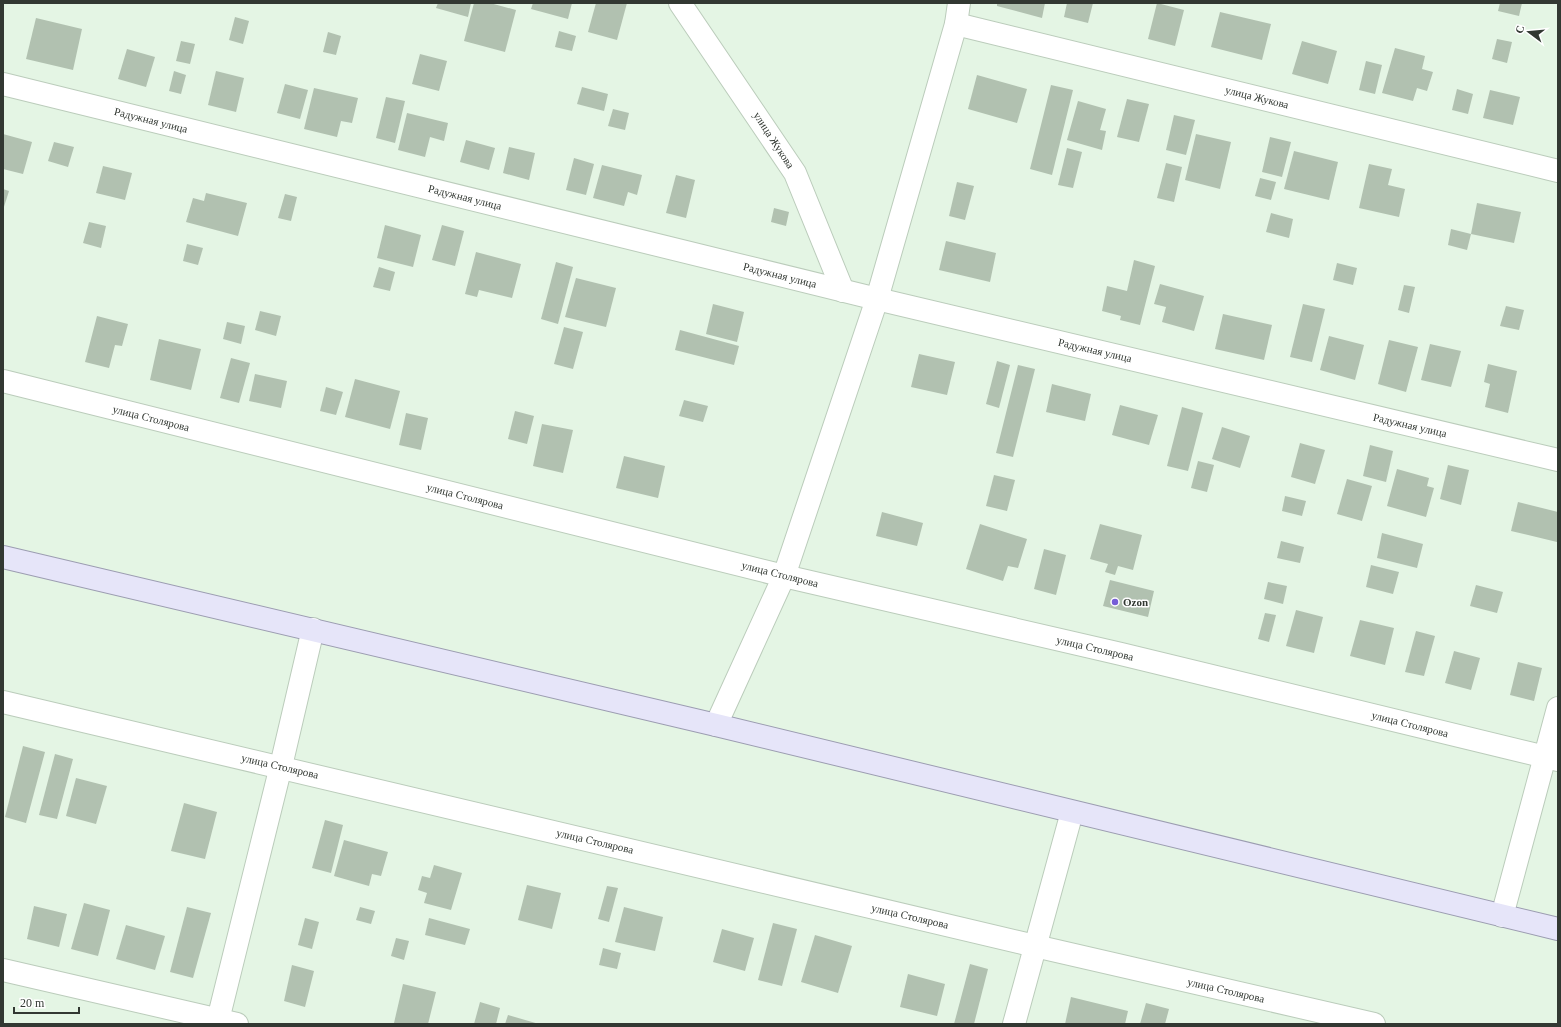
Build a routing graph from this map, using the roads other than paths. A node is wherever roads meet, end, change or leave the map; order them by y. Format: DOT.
graph roads {
  1 [pos="680,3"];
  2 [pos="958,14"];
  3 [pos="3,84"];
  4 [pos="1558,171"];
  5 [pos="843,291"];
  6 [pos="877,299"];
  7 [pos="3,381"];
  8 [pos="1558,460"];
  9 [pos="3,557"];
  10 [pos="784,576"];
  11 [pos="313,629"];
  12 [pos="3,702"];
  13 [pos="1558,708"];
  14 [pos="716,725"];
  15 [pos="1552,758"];
  16 [pos="282,766"];
  17 [pos="1072,812"];
  18 [pos="1502,916"];
  19 [pos="1558,929"];
  20 [pos="1035,946"];
  21 [pos="3,970"];
  22 [pos="224,1023"];
  23 [pos="1014,1024"];
  24 [pos="1374,1024"];
  1 -- 5 [label="street, улица Жукова"];
  2 -- 4 [label="street, улица Жукова"];
  2 -- 6 [label="street"];
  3 -- 5 [label="street, Радужная улица"];
  5 -- 6 [label="street, Радужная улица"];
  6 -- 8 [label="street, Радужная улица"];
  6 -- 10 [label="street"];
  7 -- 10 [label="street, улица Столярова"];
  9 -- 11 [label="main road"];
  10 -- 14 [label="street"];
  10 -- 15 [label="street, улица Столярова"];
  11 -- 14 [label="main road"];
  11 -- 16 [label="street"];
  12 -- 16 [label="street, улица Столярова"];
  13 -- 15 [label="street"];
  14 -- 17 [label="main road"];
  15 -- 18 [label="street"];
  16 -- 20 [label="street, улица Столярова"];
  16 -- 22 [label="street"];
  17 -- 18 [label="main road"];
  17 -- 20 [label="street"];
  18 -- 19 [label="main road"];
  20 -- 23 [label="street"];
  20 -- 24 [label="street, улица Столярова"];
  21 -- 22 [label="street"];
}
